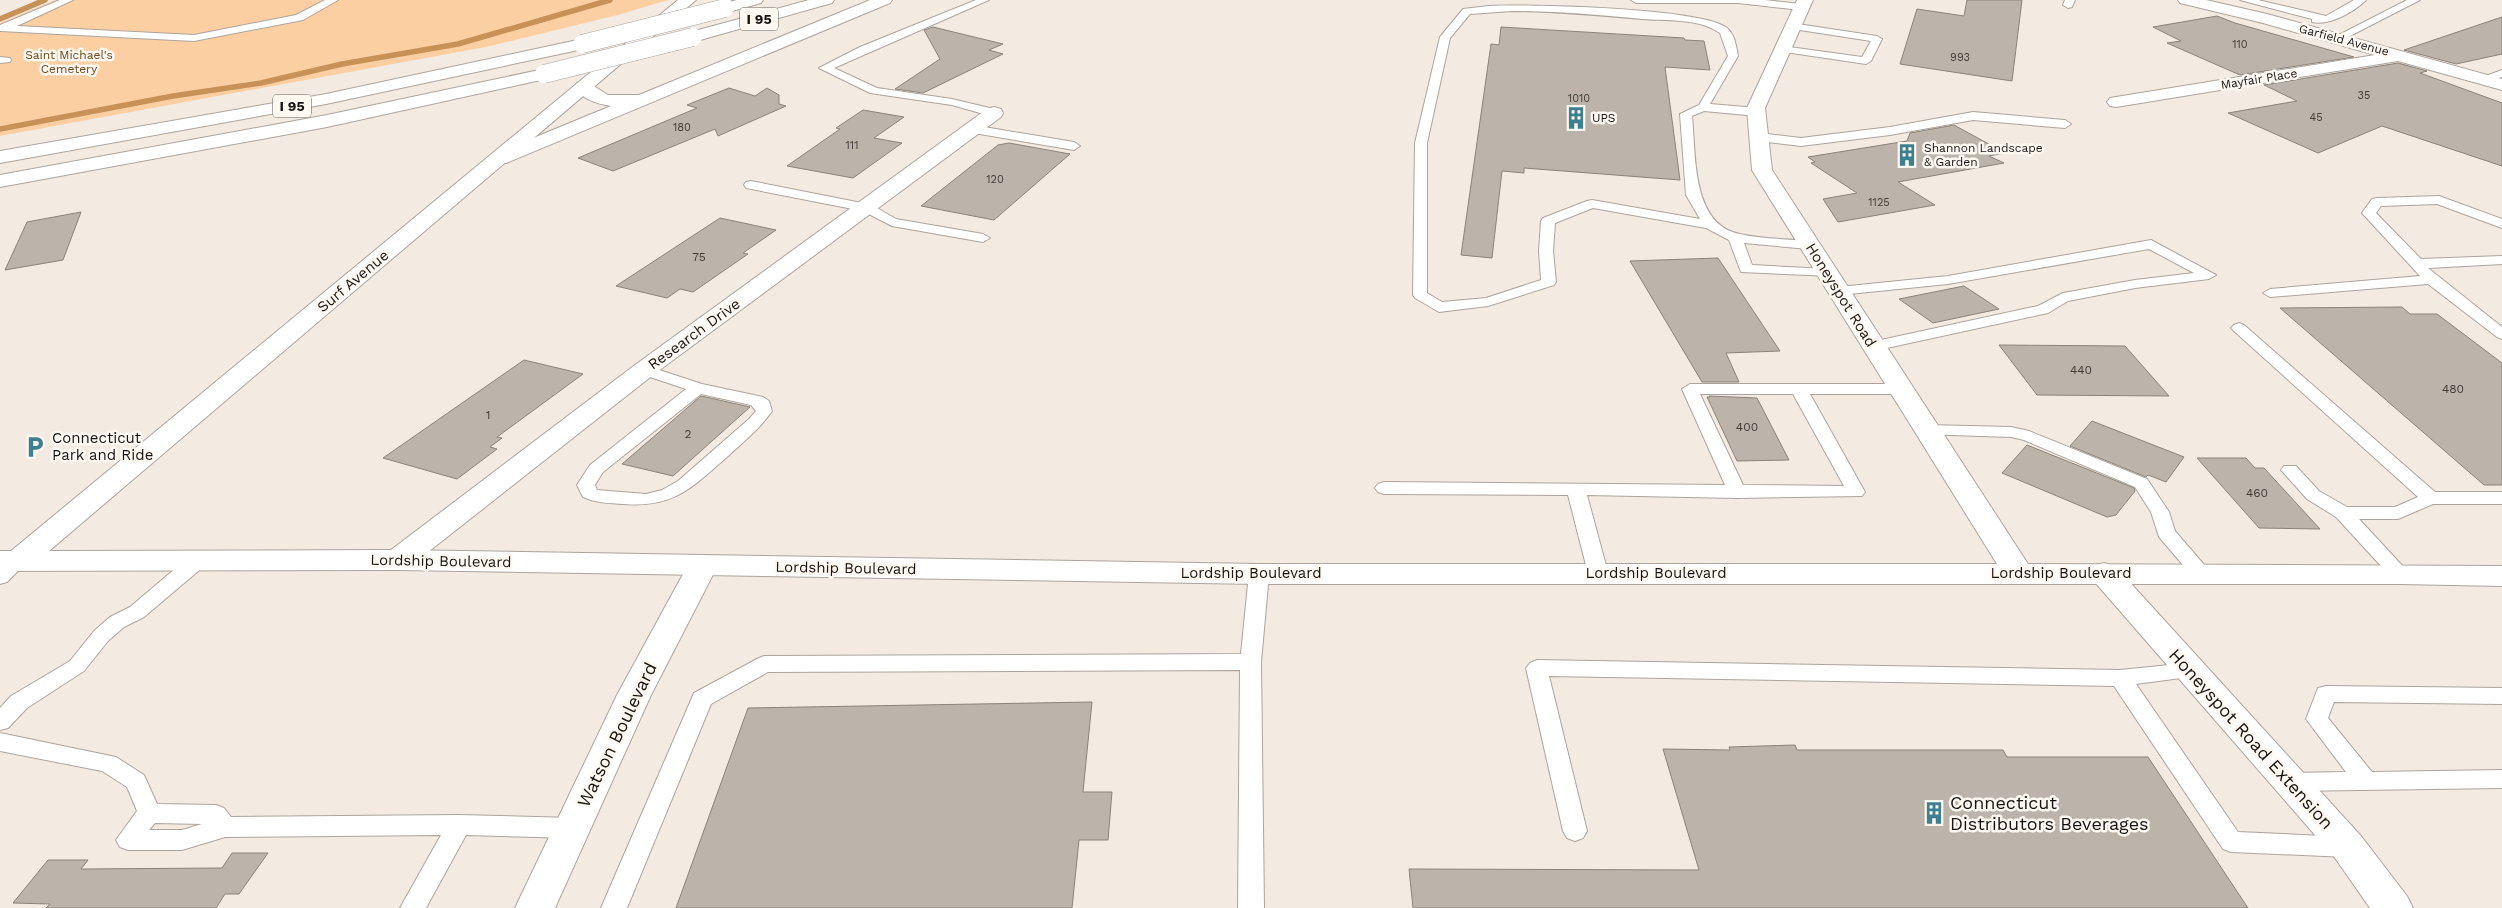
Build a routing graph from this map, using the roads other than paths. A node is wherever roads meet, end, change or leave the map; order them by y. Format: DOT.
graph roads {
  1 [pos="68,0"];
  2 [pos="333,0"];
  3 [pos="688,0"];
  4 [pos="755,0"];
  5 [pos="826,0"];
  6 [pos="884,0"];
  7 [pos="984,0"];
  8 [pos="1554,0"];
  9 [pos="1636,0"];
  10 [pos="2186,0"];
  11 [pos="2245,0"];
  12 [pos="2361,0"];
  13 [pos="2415,0"];
  14 [pos="1497,4"];
  15 [pos="1537,8"];
  16 [pos="1799,11"];
  17 [pos="2327,19"];
  18 [pos="1,28"];
  19 [pos="2312,31"];
  20 [pos="2338,38"];
  21 [pos="1782,49"];
  22 [pos="2401,56"];
  23 [pos="2502,73"];
  24 [pos="2484,79"];
  25 [pos="2502,85"];
  26 [pos="583,87"];
  27 [pos="663,92"];
  28 [pos="2116,102"];
  29 [pos="1702,107"];
  30 [pos="1757,112"];
  31 [pos="997,123"];
  32 [pos="2065,124"];
  33 [pos="1759,137"];
  34 [pos="1074,146"];
  35 [pos="0,157"];
  36 [pos="499,158"];
  37 [pos="0,181"];
  38 [pos="750,185"];
  39 [pos="867,208"];
  40 [pos="2502,224"];
  41 [pos="1710,225"];
  42 [pos="983,238"];
  43 [pos="1736,238"];
  44 [pos="1809,244"];
  45 [pos="2502,260"];
  46 [pos="2416,264"];
  47 [pos="2431,279"];
  48 [pos="1833,282"];
  49 [pos="2270,293"];
  50 [pos="2239,328"];
  51 [pos="2502,334"];
  52 [pos="1873,346"];
  53 [pos="644,370"];
  54 [pos="698,388"];
  55 [pos="1799,389"];
  56 [pos="1901,389"];
  57 [pos="1927,430"];
  58 [pos="2290,470"];
  59 [pos="1384,488"];
  60 [pos="1576,490"];
  61 [pos="1737,492"];
  62 [pos="2430,498"];
  63 [pos="2502,498"];
  64 [pos="2343,513"];
  65 [pos="398,560"];
  66 [pos="196,562"];
  67 [pos="703,565"];
  68 [pos="6,566"];
  69 [pos="1598,573"];
  70 [pos="2018,573"];
  71 [pos="2104,573"];
  72 [pos="1259,574"];
  73 [pos="2202,574"];
  74 [pos="2400,574"];
  75 [pos="2502,576"];
  76 [pos="1251,662"];
  77 [pos="2189,671"];
  78 [pos="2120,678"];
  79 [pos="2502,696"];
  80 [pos="0,722"];
  81 [pos="0,742"];
  82 [pos="2502,779"];
  83 [pos="2366,781"];
  84 [pos="2289,782"];
  85 [pos="149,813"];
  86 [pos="459,825"];
  87 [pos="225,827"];
  88 [pos="573,828"];
  89 [pos="1575,830"];
  90 [pos="2348,847"];
  91 [pos="413,908"];
  92 [pos="535,908"];
  93 [pos="614,908"];
  94 [pos="1251,908"];
  95 [pos="2393,908"];
  1 -- 18 [label="lane"];
  2 -- 18 [label="lane"];
  3 -- 26 [label="main road, Surf Avenue"];
  4 -- 35 [label="main road, I 95, bridge"];
  5 -- 37 [label="main road, I 95, bridge"];
  6 -- 27 [label="main road"];
  7 -- 31 [label="lane"];
  8 -- 15 [label="lane"];
  9 -- 16 [label="lane"];
  10 -- 19 [label="main road, Garfield Avenue"];
  11 -- 17 [label="lane"];
  12 -- 17 [label="lane"];
  13 -- 20 [label="lane"];
  14 -- 15 [label="lane"];
  14 -- 41 [label="lane"];
  15 -- 29 [label="lane"];
  16 -- 21 [label="main road, Honeyspot Road"];
  16 -- 21 [label="lane"];
  17 -- 19 [label="lane"];
  19 -- 20 [label="main road, Garfield Avenue"];
  20 -- 22 [label="main road, Garfield Avenue"];
  21 -- 30 [label="main road, Honeyspot Road"];
  22 -- 24 [label="main road, Garfield Avenue"];
  22 -- 28 [label="main road, Mayfair Place"];
  23 -- 24 [label="lane"];
  24 -- 25 [label="main road, Garfield Avenue"];
  26 -- 27 [label="main road"];
  26 -- 36 [label="main road, Surf Avenue"];
  27 -- 36 [label="main road"];
  29 -- 30 [label="lane"];
  29 -- 41 [label="lane"];
  30 -- 33 [label="main road, Honeyspot Road"];
  31 -- 34 [label="lane"];
  31 -- 39 [label="main road, Research Drive"];
  32 -- 33 [label="lane"];
  33 -- 44 [label="main road, Honeyspot Road"];
  36 -- 68 [label="main road, Surf Avenue"];
  38 -- 39 [label="lane"];
  39 -- 42 [label="lane"];
  39 -- 53 [label="main road, Research Drive"];
  40 -- 46 [label="lane"];
  41 -- 43 [label="lane"];
  43 -- 44 [label="lane"];
  43 -- 48 [label="lane"];
  44 -- 48 [label="main road, Honeyspot Road"];
  45 -- 46 [label="lane"];
  46 -- 47 [label="lane"];
  47 -- 49 [label="lane"];
  47 -- 51 [label="lane"];
  48 -- 52 [label="main road, Honeyspot Road"];
  48 -- 52 [label="lane"];
  50 -- 62 [label="lane"];
  52 -- 56 [label="main road, Honeyspot Road"];
  53 -- 54 [label="lane"];
  53 -- 65 [label="main road, Research Drive"];
  54 -- 54 [label="lane"];
  55 -- 56 [label="lane"];
  55 -- 61 [label="lane"];
  55 -- 61 [label="lane"];
  56 -- 57 [label="main road, Honeyspot Road"];
  57 -- 70 [label="main road, Honeyspot Road"];
  57 -- 73 [label="lane"];
  58 -- 64 [label="lane"];
  59 -- 60 [label="lane"];
  60 -- 61 [label="lane"];
  60 -- 69 [label="lane"];
  62 -- 63 [label="lane"];
  62 -- 64 [label="lane"];
  64 -- 74 [label="lane"];
  65 -- 66 [label="main road, Lordship Boulevard"];
  65 -- 67 [label="main road, Lordship Boulevard"];
  66 -- 68 [label="main road, Lordship Boulevard"];
  66 -- 80 [label="lane"];
  67 -- 72 [label="main road, Lordship Boulevard"];
  67 -- 88 [label="main road, Watson Boulevard"];
  69 -- 70 [label="main road, Lordship Boulevard"];
  69 -- 72 [label="main road, Lordship Boulevard"];
  70 -- 71 [label="main road, Lordship Boulevard"];
  71 -- 73 [label="main road, Lordship Boulevard"];
  71 -- 77 [label="main road, Honeyspot Road Extension"];
  72 -- 76 [label="lane"];
  73 -- 74 [label="main road, Lordship Boulevard"];
  74 -- 75 [label="main road, Lordship Boulevard"];
  76 -- 93 [label="lane"];
  76 -- 94 [label="lane"];
  77 -- 78 [label="lane"];
  77 -- 84 [label="main road, Honeyspot Road Extension"];
  78 -- 89 [label="lane"];
  78 -- 90 [label="lane"];
  79 -- 83 [label="lane"];
  81 -- 85 [label="lane"];
  82 -- 83 [label="lane"];
  83 -- 84 [label="lane"];
  84 -- 90 [label="main road, Honeyspot Road Extension"];
  85 -- 87 [label="lane"];
  85 -- 87 [label="lane"];
  86 -- 87 [label="lane"];
  86 -- 88 [label="lane"];
  86 -- 91 [label="lane"];
  88 -- 92 [label="main road, Watson Boulevard"];
  90 -- 95 [label="main road, Honeyspot Road Extension"];
}
